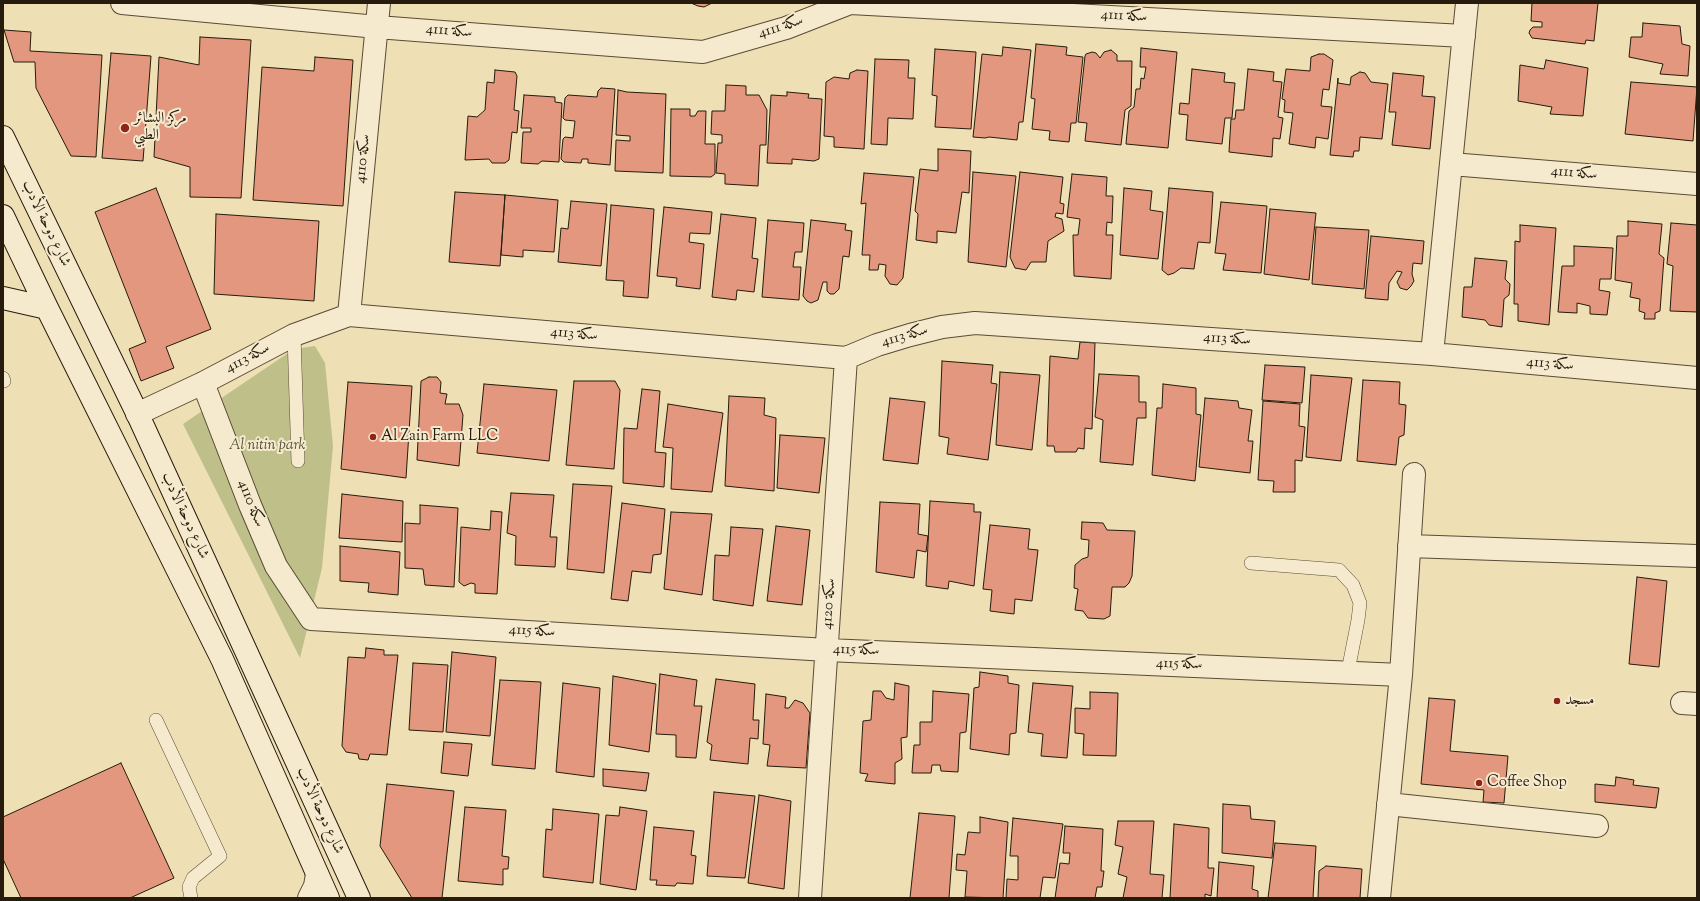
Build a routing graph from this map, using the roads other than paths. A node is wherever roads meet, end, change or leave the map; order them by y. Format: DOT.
graph roads {
  1 [pos="122,3"];
  2 [pos="379,3"];
  3 [pos="1467,3"];
  4 [pos="1140,11"];
  5 [pos="377,27"];
  6 [pos="1464,36"];
  7 [pos="3,137"];
  8 [pos="1451,164"];
  9 [pos="1697,184"];
  10 [pos="3,216"];
  11 [pos="3,298"];
  12 [pos="47,308"];
  13 [pos="349,315"];
  14 [pos="294,335"];
  15 [pos="1432,354"];
  16 [pos="846,358"];
  17 [pos="1697,378"];
  18 [pos="202,383"];
  19 [pos="138,414"];
  20 [pos="298,461"];
  21 [pos="1414,474"];
  22 [pos="1409,546"];
  23 [pos="1697,556"];
  24 [pos="1251,563"];
  25 [pos="311,619"];
  26 [pos="827,650"];
  27 [pos="1348,672"];
  28 [pos="1401,675"];
  29 [pos="156,720"];
  30 [pos="1388,804"];
  31 [pos="1597,826"];
  32 [pos="318,874"];
  33 [pos="191,898"];
  34 [pos="309,898"];
  35 [pos="328,898"];
  36 [pos="359,898"];
  37 [pos="810,898"];
  38 [pos="1379,898"];
  1 -- 5 [label="street, سكة 4111"];
  2 -- 5 [label="street, سكة 4110"];
  3 -- 6 [label="street"];
  4 -- 5 [label="street, سكة 4111"];
  4 -- 6 [label="street, سكة 4111"];
  5 -- 13 [label="street, سكة 4110"];
  6 -- 8 [label="street"];
  7 -- 19 [label="street, شارع دوحة الأدب"];
  8 -- 9 [label="street, سكة 4111"];
  8 -- 15 [label="street"];
  10 -- 12 [label="street, شارع دوحة الأدب"];
  11 -- 12 [label="street"];
  12 -- 32 [label="street, شارع دوحة الأدب"];
  13 -- 14 [label="street, سكة 4113"];
  13 -- 16 [label="street, سكة 4113"];
  14 -- 18 [label="street, سكة 4113"];
  14 -- 20 [label="lane"];
  15 -- 16 [label="street, سكة 4113"];
  15 -- 17 [label="street, سكة 4113"];
  16 -- 26 [label="street, سكة 4120"];
  18 -- 19 [label="street, سكة 4113"];
  18 -- 25 [label="street, سكة 4110"];
  19 -- 36 [label="street, شارع دوحة الأدب"];
  21 -- 22 [label="street"];
  22 -- 23 [label="street"];
  22 -- 28 [label="street"];
  24 -- 27 [label="lane"];
  25 -- 26 [label="street, سكة 4115"];
  26 -- 27 [label="street, سكة 4115"];
  26 -- 37 [label="street, سكة 4120"];
  27 -- 28 [label="street, سكة 4115"];
  28 -- 30 [label="street"];
  29 -- 33 [label="lane"];
  30 -- 31 [label="street"];
  30 -- 38 [label="street"];
  32 -- 34 [label="street"];
  32 -- 35 [label="street, شارع دوحة الأدب"];
}
